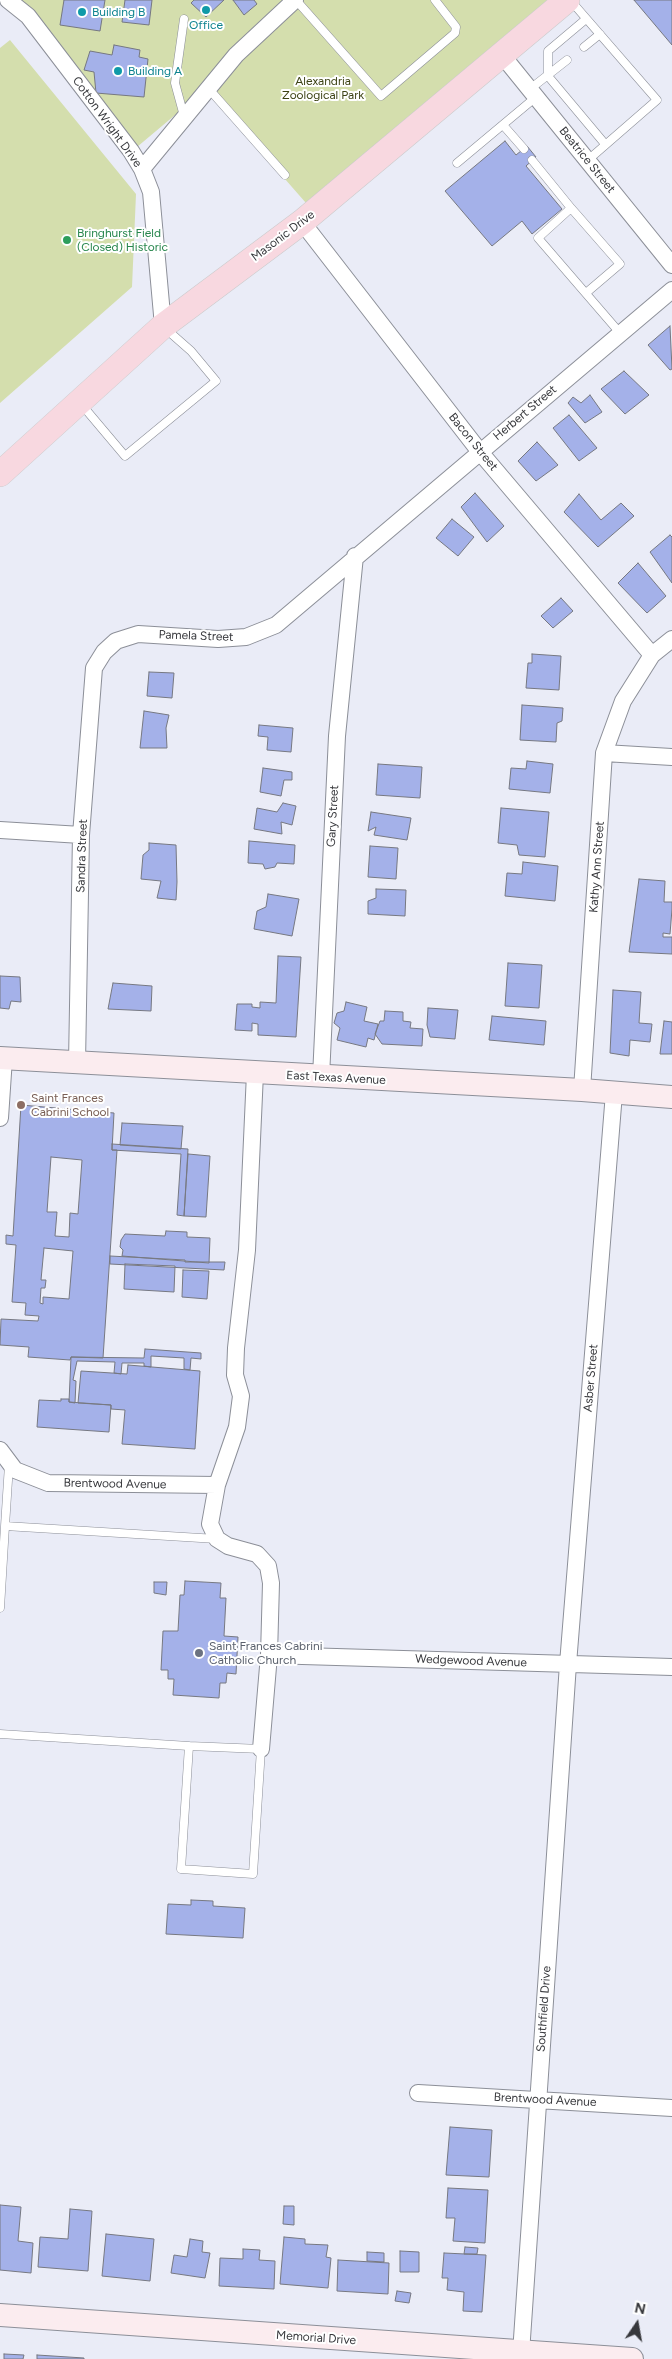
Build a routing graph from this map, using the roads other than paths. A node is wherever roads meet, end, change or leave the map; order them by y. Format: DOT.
graph roads {
  1 [pos="8,0"];
  2 [pos="296,0"];
  3 [pos="435,0"];
  4 [pos="569,0"];
  5 [pos="184,19"];
  6 [pos="586,19"];
  7 [pos="600,34"];
  8 [pos="584,47"];
  9 [pos="502,55"];
  10 [pos="567,60"];
  11 [pos="548,76"];
  12 [pos="209,89"];
  13 [pos="533,93"];
  14 [pos="185,118"];
  15 [pos="503,124"];
  16 [pos="605,144"];
  17 [pos="524,149"];
  18 [pos="532,160"];
  19 [pos="588,160"];
  20 [pos="457,163"];
  21 [pos="142,169"];
  22 [pos="285,175"];
  23 [pos="571,208"];
  24 [pos="302,222"];
  25 [pos="672,265"];
  26 [pos="672,290"];
  27 [pos="586,293"];
  28 [pos="163,326"];
  29 [pos="620,333"];
  30 [pos="79,402"];
  31 [pos="480,452"];
  32 [pos="0,474"];
  33 [pos="355,556"];
  34 [pos="672,639"];
  35 [pos="104,652"];
  36 [pos="652,656"];
  37 [pos="604,753"];
  38 [pos="672,757"];
  39 [pos="0,830"];
  40 [pos="81,835"];
  41 [pos="2,1058"];
  42 [pos="77,1063"];
  43 [pos="256,1073"];
  44 [pos="321,1077"];
  45 [pos="582,1090"];
  46 [pos="614,1093"];
  47 [pos="672,1098"];
  48 [pos="0,1118"];
  49 [pos="8,1461"];
  50 [pos="217,1485"];
  51 [pos="5,1526"];
  52 [pos="216,1540"];
  53 [pos="0,1608"];
  54 [pos="269,1655"];
  55 [pos="568,1664"];
  56 [pos="672,1668"];
  57 [pos="0,1734"];
  58 [pos="189,1746"];
  59 [pos="262,1749"];
  60 [pos="418,2092"];
  61 [pos="538,2100"];
  62 [pos="672,2108"];
  63 [pos="0,2315"];
  64 [pos="521,2353"];
  65 [pos="632,2359"];
  1 -- 21 [label="street, Cotton Wright Drive"];
  2 -- 3 [label="lane"];
  2 -- 12 [label="street"];
  4 -- 6 [label="lane"];
  4 -- 9 [label="main road, Masonic Drive"];
  5 -- 14 [label="lane"];
  6 -- 7 [label="lane"];
  6 -- 11 [label="lane"];
  7 -- 8 [label="lane"];
  7 -- 16 [label="lane"];
  9 -- 13 [label="street, Beatrice Street"];
  9 -- 24 [label="main road, Masonic Drive"];
  10 -- 11 [label="lane"];
  11 -- 13 [label="lane"];
  11 -- 16 [label="lane"];
  12 -- 14 [label="street"];
  12 -- 22 [label="lane"];
  13 -- 15 [label="lane"];
  13 -- 19 [label="street, Beatrice Street"];
  14 -- 21 [label="street"];
  15 -- 17 [label="lane"];
  15 -- 20 [label="lane"];
  16 -- 19 [label="lane"];
  18 -- 23 [label="lane"];
  19 -- 25 [label="street, Beatrice Street"];
  21 -- 28 [label="street, Cotton Wright Drive"];
  23 -- 27 [label="lane"];
  23 -- 27 [label="lane"];
  24 -- 28 [label="main road, Masonic Drive"];
  24 -- 31 [label="street, Bacon Street"];
  26 -- 29 [label="street, Herbert Street"];
  27 -- 29 [label="lane"];
  28 -- 30 [label="main road, Masonic Drive"];
  28 -- 30 [label="lane"];
  29 -- 31 [label="street, Herbert Street"];
  30 -- 32 [label="main road, Masonic Drive"];
  31 -- 33 [label="street, Herbert Street"];
  31 -- 36 [label="street, Bacon Street"];
  33 -- 35 [label="street, Pamela Street"];
  33 -- 44 [label="street, Gary Street"];
  34 -- 36 [label="street, Kathy Ann Street"];
  35 -- 40 [label="street, Sandra Street"];
  36 -- 37 [label="street, Kathy Ann Street"];
  37 -- 38 [label="street"];
  37 -- 45 [label="street, Kathy Ann Street"];
  39 -- 40 [label="street"];
  40 -- 42 [label="street, Sandra Street"];
  41 -- 42 [label="street, East Texas Avenue"];
  41 -- 48 [label="street"];
  42 -- 43 [label="street, East Texas Avenue"];
  43 -- 44 [label="street, East Texas Avenue"];
  43 -- 50 [label="street"];
  44 -- 45 [label="street, East Texas Avenue"];
  45 -- 46 [label="street, East Texas Avenue"];
  46 -- 47 [label="street, East Texas Avenue"];
  46 -- 55 [label="street, Asber Street"];
  49 -- 50 [label="street, Brentwood Avenue"];
  49 -- 51 [label="lane"];
  50 -- 52 [label="street"];
  51 -- 52 [label="lane"];
  51 -- 53 [label="lane"];
  52 -- 54 [label="street"];
  54 -- 55 [label="street, Wedgewood Avenue"];
  54 -- 59 [label="street"];
  55 -- 56 [label="street, Wedgewood Avenue"];
  55 -- 61 [label="street, Southfield Drive"];
  57 -- 58 [label="lane"];
  58 -- 59 [label="lane"];
  58 -- 59 [label="lane"];
  60 -- 61 [label="street, Brentwood Avenue"];
  61 -- 62 [label="street, Brentwood Avenue"];
  61 -- 64 [label="street, Southfield Drive"];
  63 -- 64 [label="street, Memorial Drive"];
  64 -- 65 [label="street, Memorial Drive"];
}
